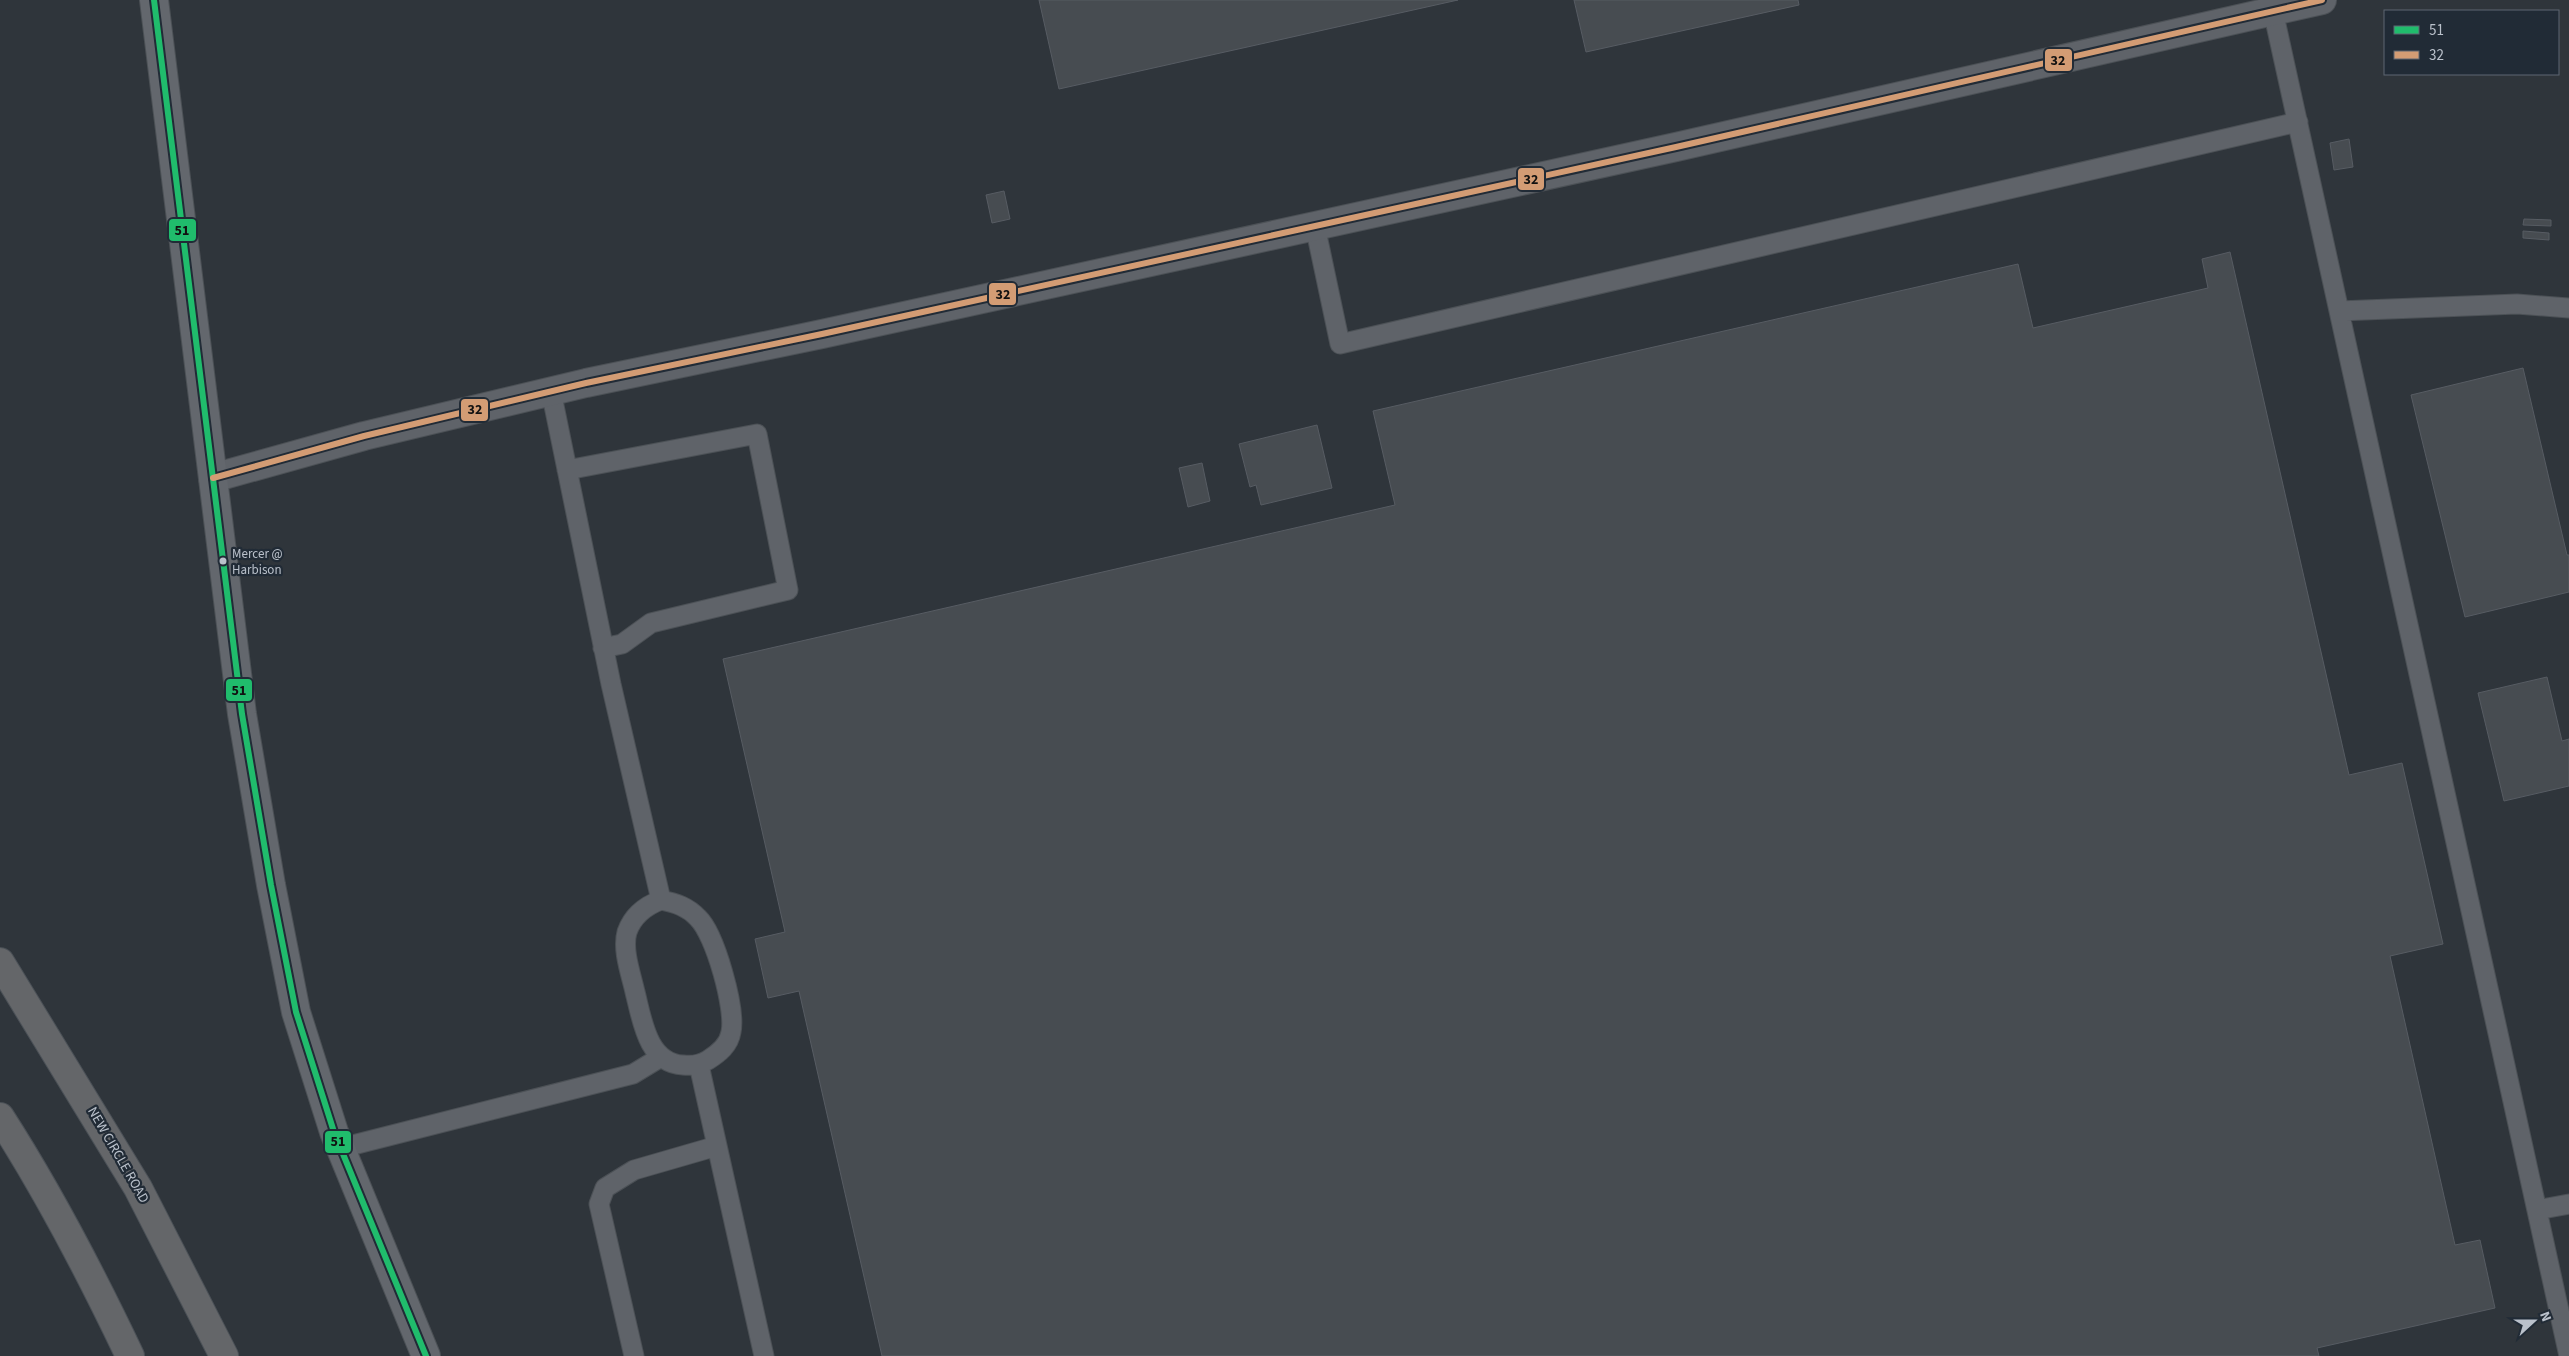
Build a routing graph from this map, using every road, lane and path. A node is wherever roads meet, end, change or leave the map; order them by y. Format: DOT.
graph roads {
  1 [pos="154,0"];
  2 [pos="2322,0"];
  3 [pos="2273,11"];
  4 [pos="2298,122"];
  5 [pos="1315,226"];
  6 [pos="2569,308"];
  7 [pos="2339,311"];
  8 [pos="551,391"];
  9 [pos="567,470"];
  10 [pos="213,478"];
  11 [pos="603,648"];
  12 [pos="661,900"];
  13 [pos="0,962"];
  14 [pos="661,1057"];
  15 [pos="699,1065"];
  16 [pos="0,1117"];
  17 [pos="717,1146"];
  18 [pos="341,1148"];
  19 [pos="2569,1204"];
  20 [pos="2537,1210"];
  21 [pos="130,1356"];
  22 [pos="224,1356"];
  23 [pos="426,1356"];
  24 [pos="634,1356"];
  25 [pos="764,1356"];
  26 [pos="2569,1356"];
  1 -- 10 [label="street"];
  2 -- 3 [label="street"];
  3 -- 4 [label="lane"];
  3 -- 5 [label="street"];
  4 -- 5 [label="lane"];
  4 -- 7 [label="lane"];
  5 -- 8 [label="street"];
  6 -- 7 [label="lane"];
  7 -- 20 [label="lane"];
  8 -- 9 [label="lane"];
  8 -- 10 [label="street"];
  9 -- 11 [label="lane"];
  9 -- 11 [label="lane"];
  10 -- 18 [label="street"];
  11 -- 12 [label="lane"];
  12 -- 14 [label="lane"];
  12 -- 15 [label="lane"];
  13 -- 22 [label="highway, NEW CIRCLE ROAD"];
  14 -- 15 [label="lane"];
  14 -- 18 [label="lane"];
  15 -- 17 [label="lane"];
  16 -- 21 [label="highway"];
  17 -- 24 [label="lane"];
  17 -- 25 [label="lane"];
  18 -- 23 [label="street"];
  19 -- 20 [label="lane"];
  20 -- 26 [label="lane"];
}
